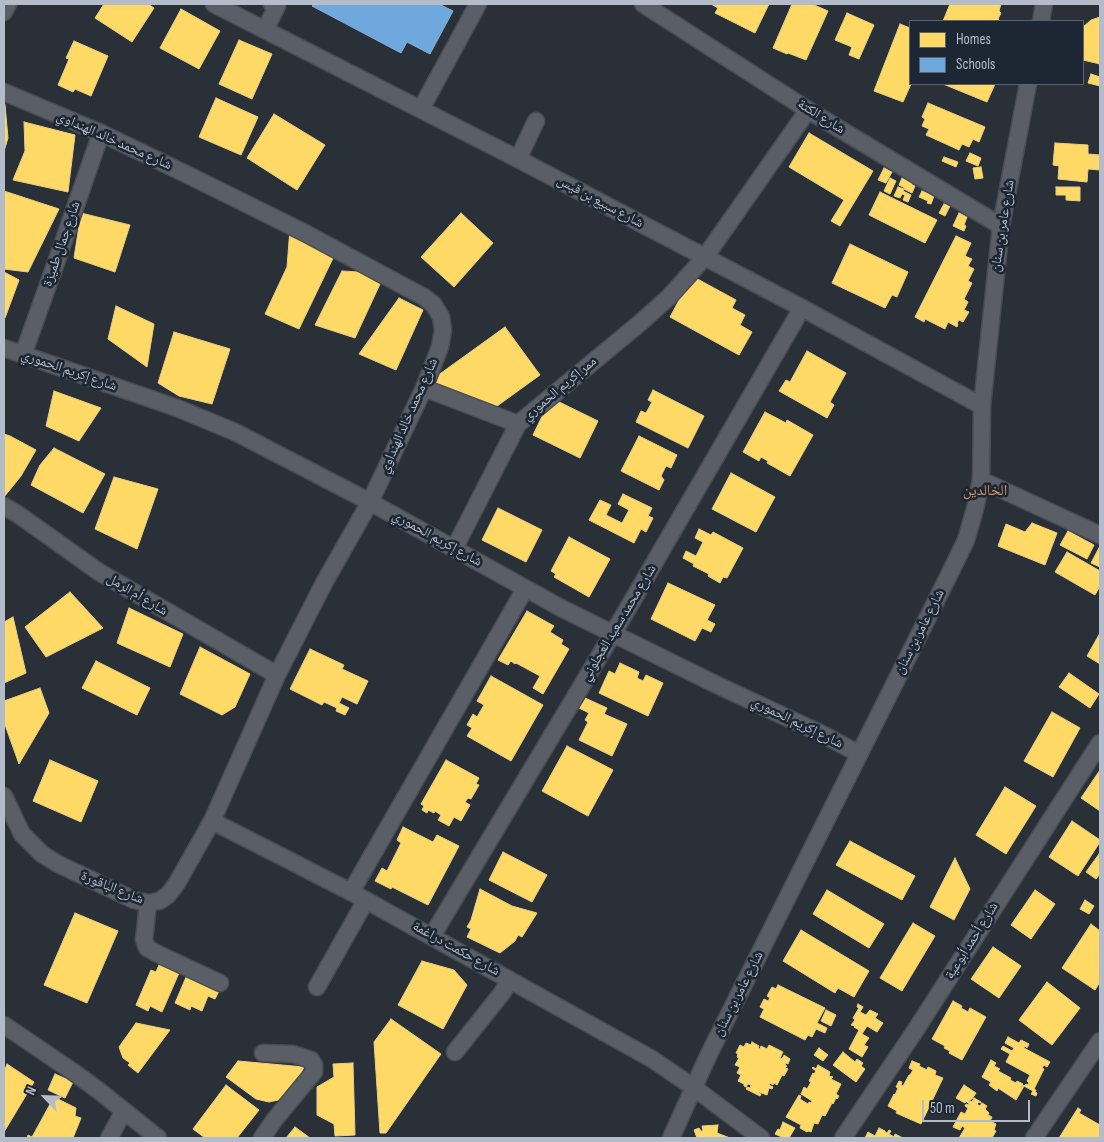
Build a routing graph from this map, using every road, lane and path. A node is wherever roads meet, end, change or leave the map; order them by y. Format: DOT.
graph roads {
  1 [pos="8,4"];
  2 [pos="214,4"];
  3 [pos="272,4"];
  4 [pos="478,4"];
  5 [pos="643,4"];
  6 [pos="1044,4"];
  7 [pos="4,12"];
  8 [pos="1041,20"];
  9 [pos="265,30"];
  10 [pos="1028,85"];
  11 [pos="4,92"];
  12 [pos="421,109"];
  13 [pos="808,110"];
  14 [pos="536,121"];
  15 [pos="101,133"];
  16 [pos="518,158"];
  17 [pos="1001,226"];
  18 [pos="705,257"];
  19 [pos="802,308"];
  20 [pos="4,348"];
  21 [pos="23,355"];
  22 [pos="424,388"];
  23 [pos="982,406"];
  24 [pos="518,424"];
  25 [pos="981,480"];
  26 [pos="370,502"];
  27 [pos="4,506"];
  28 [pos="1100,535"];
  29 [pos="454,549"];
  30 [pos="525,589"];
  31 [pos="612,634"];
  32 [pos="277,675"];
  33 [pos="1100,743"];
  34 [pos="859,754"];
  35 [pos="4,796"];
  36 [pos="212,821"];
  37 [pos="351,892"];
  38 [pos="366,900"];
  39 [pos="148,903"];
  40 [pos="432,936"];
  41 [pos="510,980"];
  42 [pos="220,983"];
  43 [pos="317,987"];
  44 [pos="4,1025"];
  45 [pos="1100,1041"];
  46 [pos="455,1052"];
  47 [pos="263,1053"];
  48 [pos="693,1088"];
  49 [pos="124,1111"];
  50 [pos="109,1138"];
  51 [pos="158,1138"];
  52 [pos="262,1138"];
  53 [pos="671,1138"];
  54 [pos="761,1138"];
  55 [pos="843,1138"];
  56 [pos="1034,1138"];
  1 -- 7 [label="street"];
  2 -- 9 [label="street, شارع سبيع بن قيس"];
  3 -- 9 [label="street"];
  4 -- 12 [label="street"];
  5 -- 13 [label="street, شارع الكتة"];
  6 -- 8 [label="street"];
  9 -- 12 [label="street, شارع سبيع بن قيس"];
  10 -- 17 [label="street, شارع عامر بن سنان"];
  11 -- 15 [label="street, شارع محمد خالد الهنداوي"];
  12 -- 16 [label="street, شارع سبيع بن قيس"];
  13 -- 17 [label="street, شارع الكتة"];
  13 -- 18 [label="street, ممر إكريم الحموري"];
  14 -- 16 [label="street"];
  15 -- 21 [label="street, شارع جمال طميزة"];
  15 -- 22 [label="street, شارع محمد خالد الهنداوي"];
  16 -- 18 [label="street, شارع سبيع بن قيس"];
  17 -- 23 [label="street, شارع عامر بن سنان"];
  18 -- 19 [label="street, شارع سبيع بن قيس"];
  18 -- 24 [label="street, ممر إكريم الحموري"];
  19 -- 23 [label="street, شارع سبيع بن قيس"];
  19 -- 31 [label="street, شارع محمد سعيد العجلوني"];
  20 -- 21 [label="street, شارع إكريم الحموري"];
  21 -- 26 [label="street, شارع إكريم الحموري"];
  22 -- 24 [label="street"];
  22 -- 26 [label="street, شارع محمد خالد الهنداوي"];
  23 -- 25 [label="street, شارع عامر بن سنان"];
  24 -- 29 [label="street, ممر إكريم الحموري"];
  25 -- 28 [label="street"];
  25 -- 34 [label="street, شارع عامر بن سنان"];
  26 -- 29 [label="street, شارع إكريم الحموري"];
  26 -- 32 [label="street, شارع محمد خالد الهنداوي"];
  27 -- 32 [label="street, شارع أم الرمل"];
  29 -- 30 [label="street, شارع إكريم الحموري"];
  30 -- 31 [label="street, شارع إكريم الحموري"];
  30 -- 37 [label="street"];
  31 -- 34 [label="street, شارع إكريم الحموري"];
  31 -- 40 [label="street, شارع محمد سعيد العجلوني"];
  32 -- 36 [label="street, شارع محمد خالد الهنداوي"];
  33 -- 55 [label="street, شارع أحمد أبوعية"];
  34 -- 48 [label="street, شارع عامر بن سنان"];
  35 -- 39 [label="street, شارع الباقورة"];
  36 -- 37 [label="street, شارع حكمت دراغمة"];
  36 -- 39 [label="street, شارع الباقورة"];
  37 -- 38 [label="street, شارع حكمت دراغمة"];
  38 -- 40 [label="street, شارع حكمت دراغمة"];
  38 -- 43 [label="street"];
  39 -- 42 [label="street"];
  40 -- 41 [label="street, شارع حكمت دراغمة"];
  41 -- 46 [label="street"];
  41 -- 48 [label="street, شارع حكمت دراغمة"];
  44 -- 49 [label="street"];
  45 -- 56 [label="street"];
  47 -- 52 [label="street"];
  48 -- 53 [label="street, شارع عامر بن سنان"];
  48 -- 54 [label="street, شارع حكمت دراغمة"];
  49 -- 50 [label="street"];
  49 -- 51 [label="street"];
}
